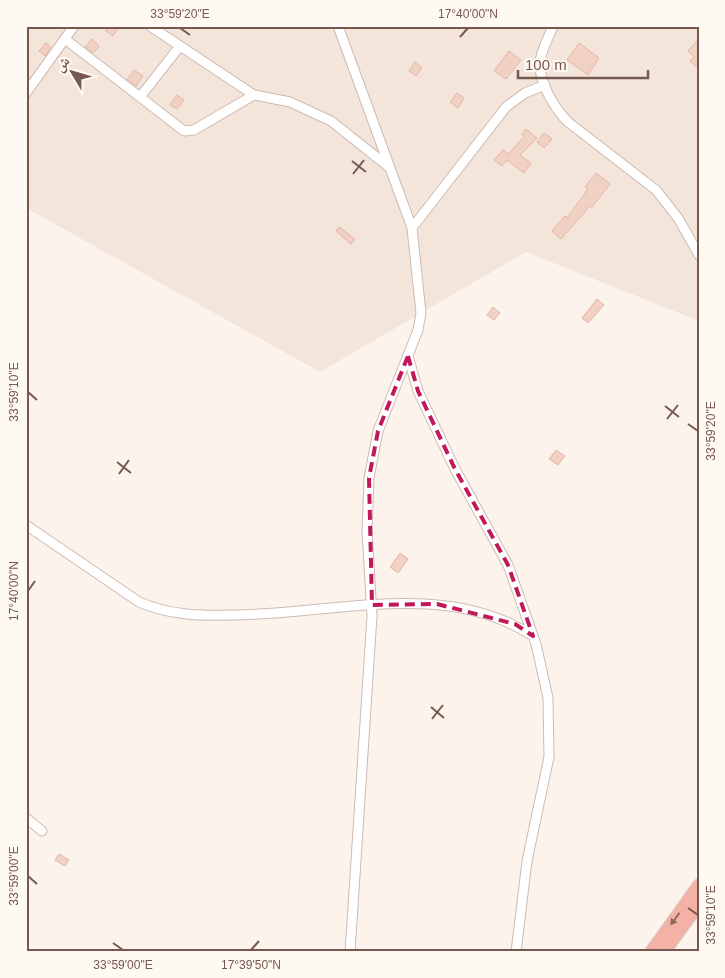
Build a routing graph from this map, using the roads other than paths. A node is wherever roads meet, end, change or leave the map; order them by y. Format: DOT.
graph roads {
  1 [pos="74,26"];
  2 [pos="150,26"];
  3 [pos="338,26"];
  4 [pos="553,26"];
  5 [pos="65,39"];
  6 [pos="180,46"];
  7 [pos="545,85"];
  8 [pos="26,93"];
  9 [pos="254,95"];
  10 [pos="140,97"];
  11 [pos="389,168"];
  12 [pos="412,228"];
  13 [pos="699,255"];
  14 [pos="408,356"];
  15 [pos="26,525"];
  16 [pos="372,604"];
  17 [pos="533,636"];
  18 [pos="26,818"];
  19 [pos="42,831"];
  20 [pos="699,886"];
  21 [pos="699,904"];
  22 [pos="350,952"];
  23 [pos="516,952"];
  24 [pos="651,952"];
  25 [pos="664,952"];
  1 -- 5 [label="street"];
  2 -- 6 [label="street"];
  3 -- 11 [label="street"];
  4 -- 7 [label="street"];
  5 -- 8 [label="street"];
  5 -- 10 [label="street"];
  6 -- 9 [label="street"];
  6 -- 10 [label="street"];
  7 -- 12 [label="street"];
  7 -- 13 [label="street"];
  9 -- 10 [label="street"];
  9 -- 11 [label="street"];
  11 -- 12 [label="street"];
  12 -- 14 [label="street"];
  14 -- 16 [label="street"];
  14 -- 17 [label="street"];
  15 -- 16 [label="street"];
  16 -- 17 [label="street"];
  16 -- 22 [label="street"];
  17 -- 23 [label="street"];
  18 -- 19 [label="street"];
  20 -- 24 [label="highway, one-way"];
  21 -- 25 [label="highway"];
}
